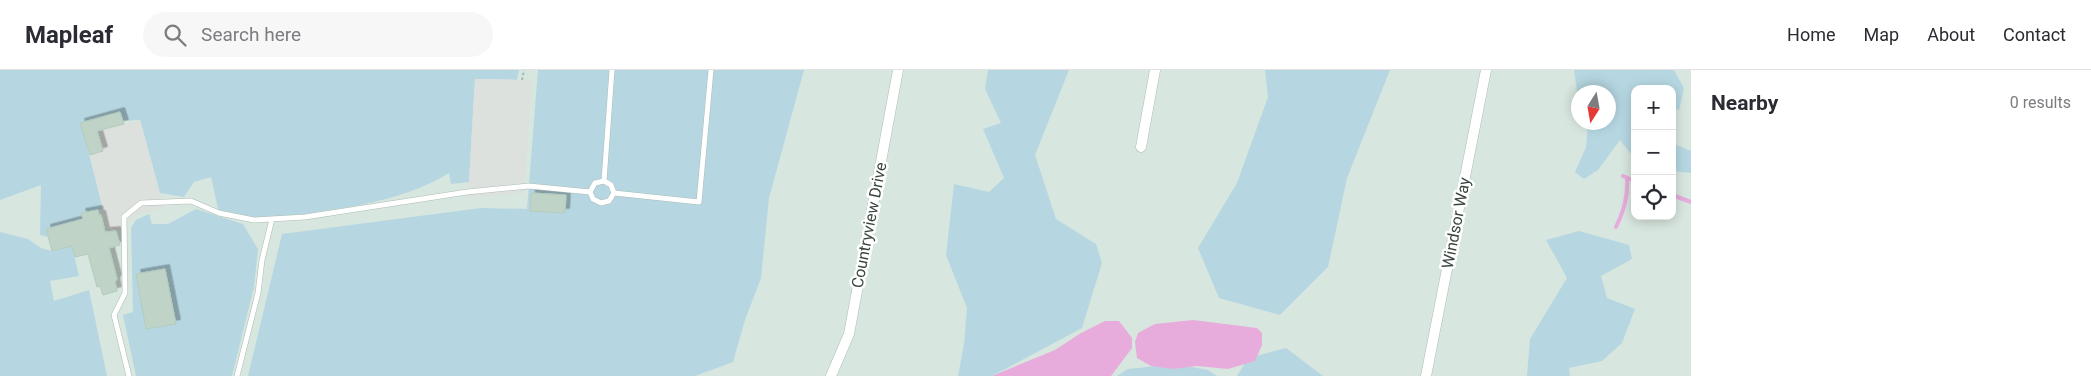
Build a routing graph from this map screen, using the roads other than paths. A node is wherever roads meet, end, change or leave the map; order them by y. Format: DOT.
graph roads {
  1 [pos="612,70"];
  2 [pos="711,70"];
  3 [pos="898,70"];
  4 [pos="1155,70"];
  5 [pos="1486,70"];
  6 [pos="1141,147"];
  7 [pos="604,181"];
  8 [pos="590,192"];
  9 [pos="614,193"];
  10 [pos="272,219"];
  11 [pos="129,376"];
  12 [pos="237,376"];
  13 [pos="831,376"];
  14 [pos="1426,376"];
  1 -- 7 [label="lane"];
  2 -- 9 [label="lane"];
  3 -- 13 [label="street, Countryview Drive"];
  4 -- 6 [label="street"];
  5 -- 14 [label="street, Windsor Way"];
  7 -- 8 [label="lane"];
  7 -- 9 [label="lane"];
  8 -- 9 [label="lane"];
  8 -- 10 [label="lane"];
  10 -- 11 [label="lane"];
  10 -- 12 [label="lane"];
}
